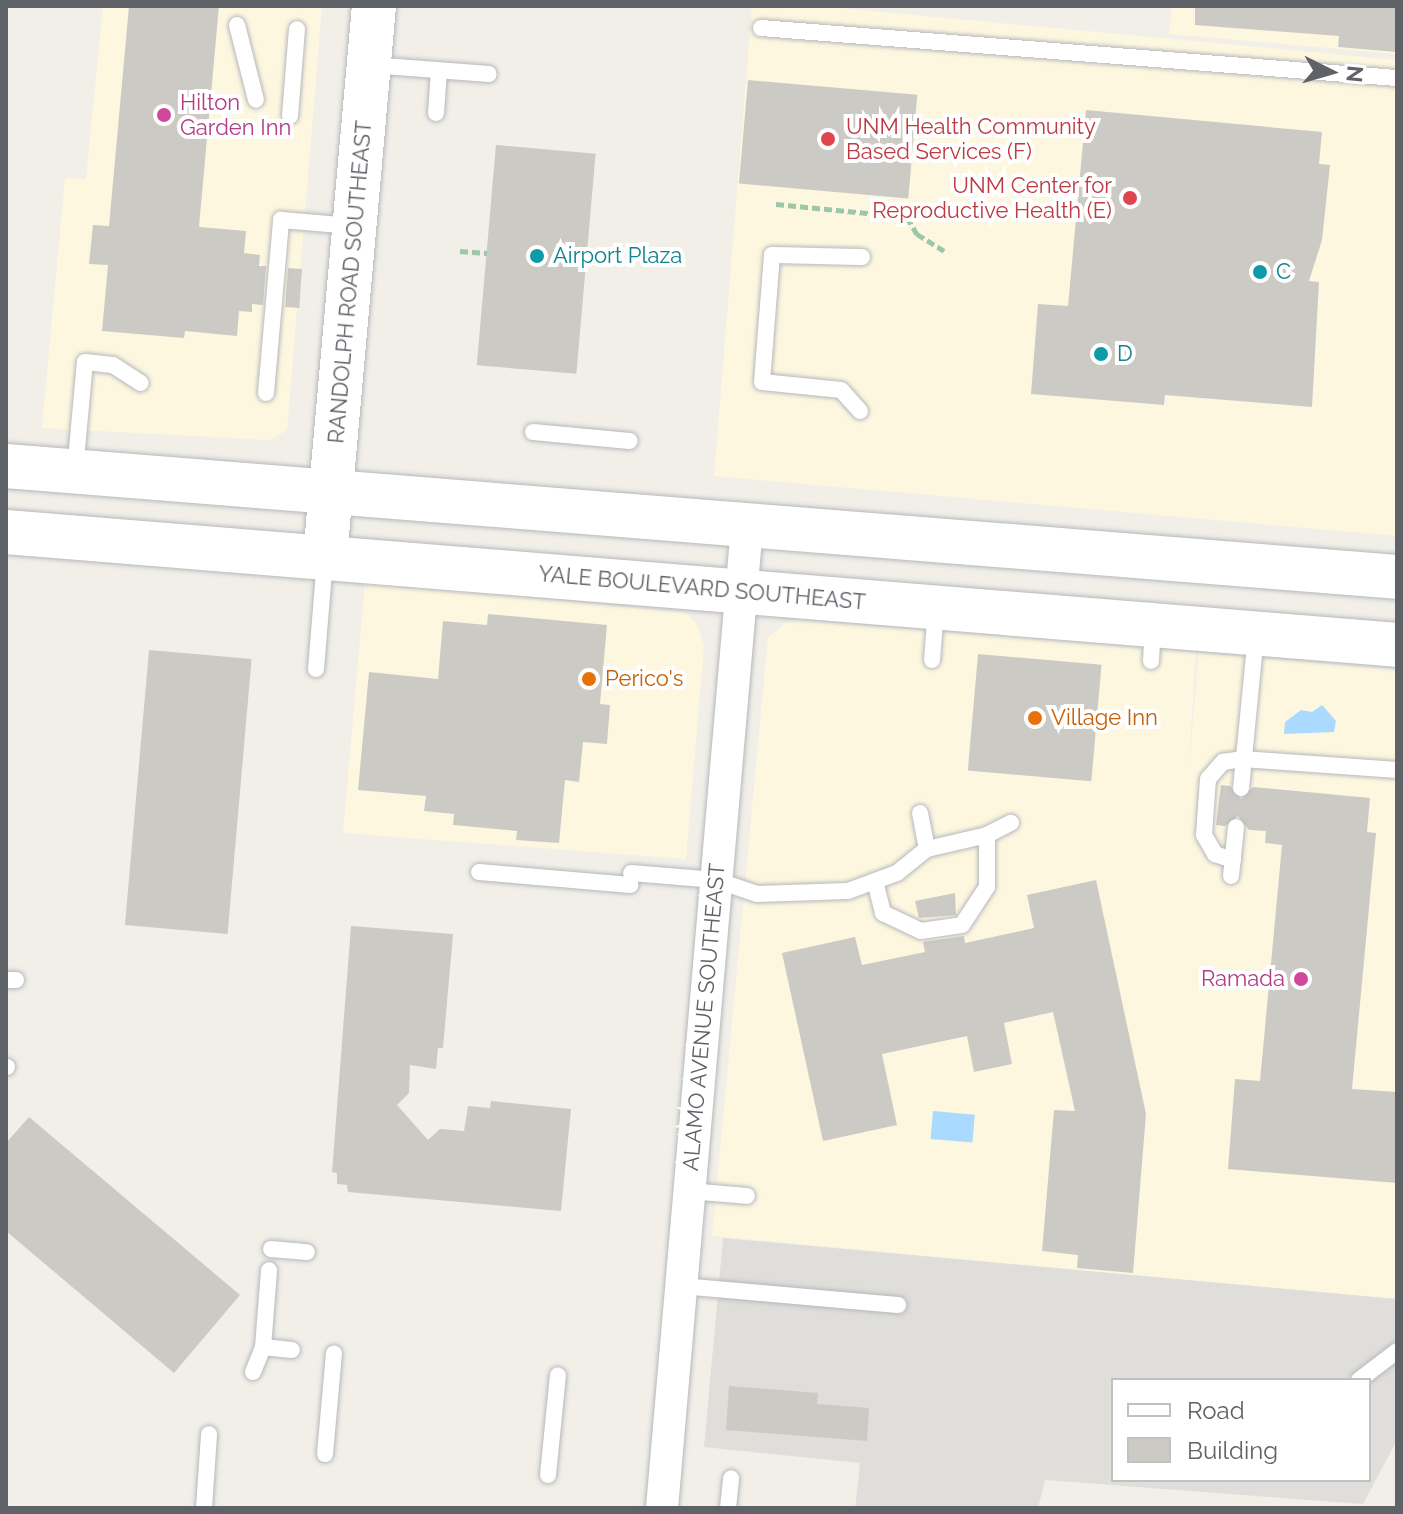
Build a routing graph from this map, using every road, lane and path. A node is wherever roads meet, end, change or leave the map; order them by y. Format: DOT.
graph roads {
  1 [pos="374,6"];
  2 [pos="237,25"];
  3 [pos="761,28"];
  4 [pos="297,29"];
  5 [pos="369,65"];
  6 [pos="439,71"];
  7 [pos="489,74"];
  8 [pos="1397,78"];
  9 [pos="256,100"];
  10 [pos="436,113"];
  11 [pos="290,116"];
  12 [pos="776,204"];
  13 [pos="355,226"];
  14 [pos="460,251"];
  15 [pos="944,251"];
  16 [pos="487,253"];
  17 [pos="862,257"];
  18 [pos="141,383"];
  19 [pos="266,393"];
  20 [pos="860,411"];
  21 [pos="533,432"];
  22 [pos="630,441"];
  23 [pos="6,466"];
  24 [pos="75,472"];
  25 [pos="331,492"];
  26 [pos="747,527"];
  27 [pos="6,532"];
  28 [pos="325,557"];
  29 [pos="1397,577"];
  30 [pos="741,590"];
  31 [pos="936,607"];
  32 [pos="1256,634"];
  33 [pos="1397,645"];
  34 [pos="932,660"];
  35 [pos="316,669"];
  36 [pos="1243,759"];
  37 [pos="1397,770"];
  38 [pos="1241,788"];
  39 [pos="920,813"];
  40 [pos="1011,823"];
  41 [pos="1236,827"];
  42 [pos="987,835"];
  43 [pos="927,849"];
  44 [pos="479,872"];
  45 [pos="716,880"];
  46 [pos="875,881"];
  47 [pos="689,1191"];
  48 [pos="747,1196"];
  49 [pos="271,1249"];
  50 [pos="307,1252"];
  51 [pos="269,1270"];
  52 [pos="681,1286"];
  53 [pos="898,1305"];
  54 [pos="263,1347"];
  55 [pos="292,1350"];
  56 [pos="1397,1351"];
  57 [pos="334,1353"];
  58 [pos="253,1372"];
  59 [pos="558,1375"];
  60 [pos="1362,1378"];
  61 [pos="209,1434"];
  62 [pos="325,1454"];
  63 [pos="548,1475"];
  64 [pos="731,1478"];
  65 [pos="204,1508"];
  66 [pos="662,1508"];
  67 [pos="728,1508"];
  1 -- 5 [label="main road, RANDOLPH ROAD SOUTHEAST"];
  2 -- 9 [label="lane"];
  3 -- 8 [label="lane"];
  4 -- 11 [label="lane"];
  5 -- 6 [label="lane"];
  5 -- 13 [label="main road, RANDOLPH ROAD SOUTHEAST"];
  6 -- 7 [label="lane"];
  6 -- 10 [label="lane"];
  12 -- 15 [label="path"];
  13 -- 19 [label="lane"];
  13 -- 25 [label="main road, RANDOLPH ROAD SOUTHEAST"];
  14 -- 16 [label="path"];
  17 -- 20 [label="lane"];
  18 -- 24 [label="lane"];
  21 -- 22 [label="lane"];
  23 -- 24 [label="main road"];
  24 -- 25 [label="main road"];
  25 -- 26 [label="main road"];
  25 -- 28 [label="main road, RANDOLPH ROAD SOUTHEAST"];
  26 -- 29 [label="main road"];
  26 -- 30 [label="street, ALAMO AVENUE SOUTHEAST"];
  27 -- 28 [label="main road, YALE BOULEVARD SOUTHEAST"];
  28 -- 30 [label="main road, YALE BOULEVARD SOUTHEAST"];
  28 -- 35 [label="lane"];
  30 -- 31 [label="main road, YALE BOULEVARD SOUTHEAST"];
  30 -- 45 [label="street, ALAMO AVENUE SOUTHEAST"];
  31 -- 32 [label="main road, YALE BOULEVARD SOUTHEAST"];
  31 -- 34 [label="lane"];
  32 -- 33 [label="main road, YALE BOULEVARD SOUTHEAST"];
  32 -- 36 [label="lane"];
  36 -- 37 [label="lane"];
  36 -- 38 [label="lane"];
  36 -- 41 [label="lane"];
  39 -- 43 [label="lane"];
  40 -- 42 [label="lane"];
  42 -- 43 [label="lane"];
  42 -- 46 [label="lane"];
  43 -- 46 [label="lane"];
  44 -- 45 [label="lane"];
  45 -- 46 [label="lane"];
  45 -- 47 [label="street, ALAMO AVENUE SOUTHEAST"];
  47 -- 48 [label="lane"];
  47 -- 52 [label="street, ALAMO AVENUE SOUTHEAST"];
  49 -- 50 [label="lane"];
  51 -- 54 [label="lane"];
  52 -- 53 [label="lane"];
  52 -- 66 [label="street, ALAMO AVENUE SOUTHEAST"];
  54 -- 55 [label="lane"];
  54 -- 58 [label="lane"];
  56 -- 60 [label="lane"];
  57 -- 62 [label="lane"];
  59 -- 63 [label="lane"];
  61 -- 65 [label="lane"];
  64 -- 67 [label="lane"];
}
